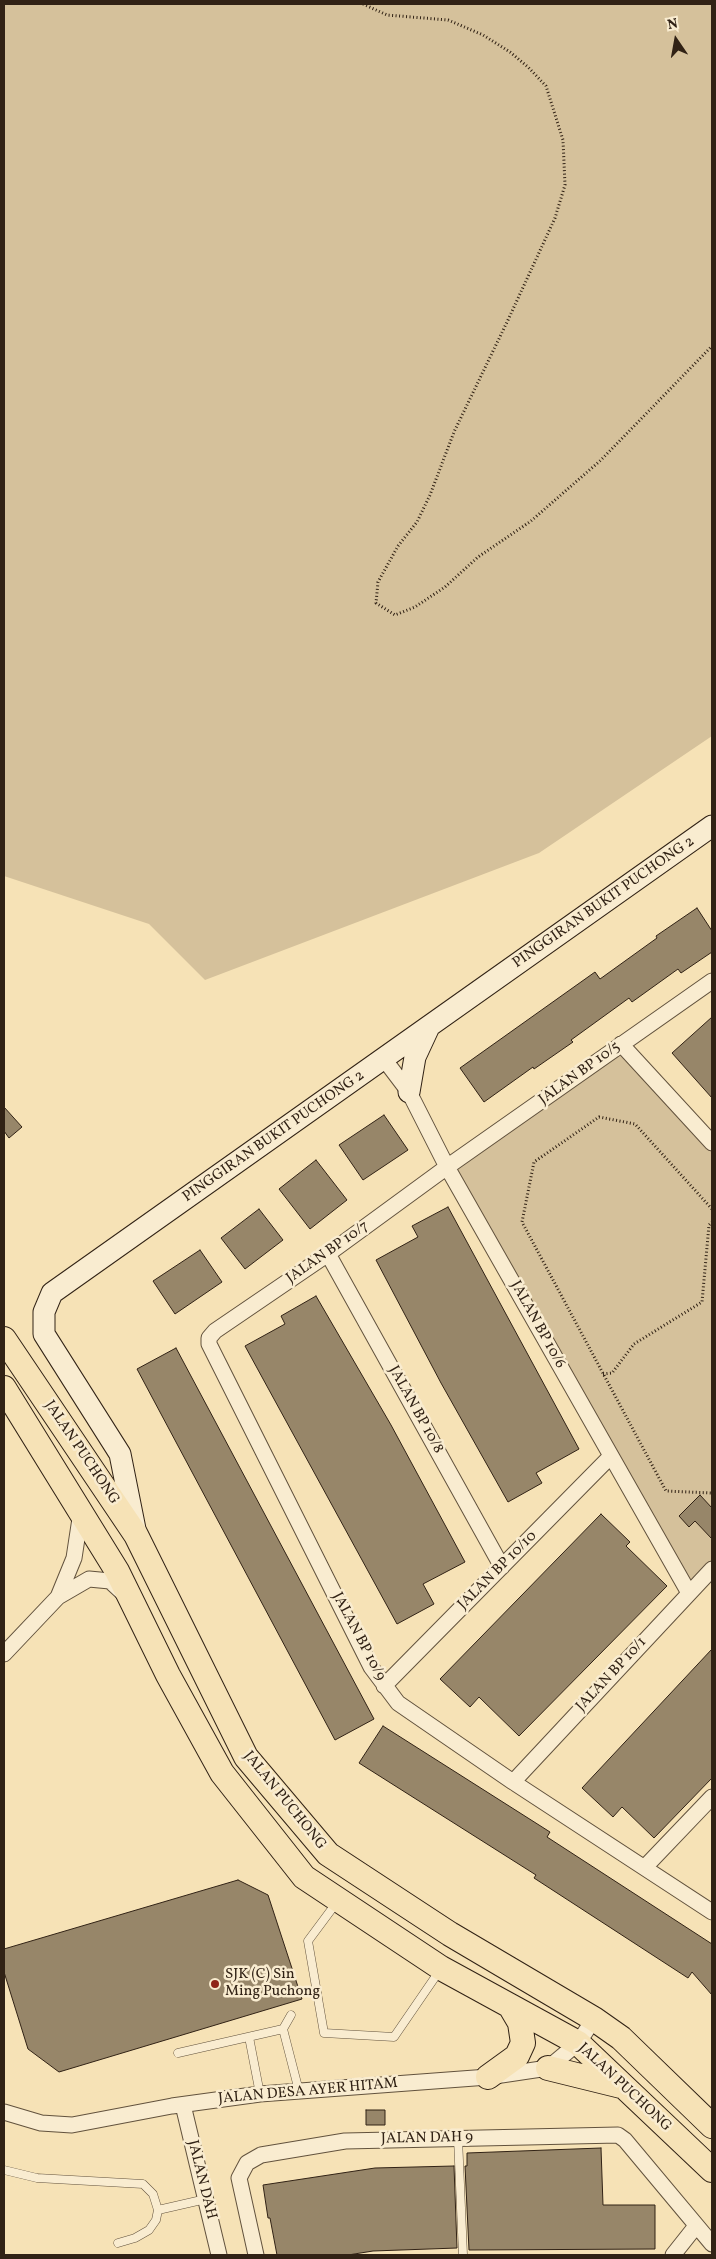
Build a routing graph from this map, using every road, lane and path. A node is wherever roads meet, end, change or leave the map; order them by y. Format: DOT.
graph roads {
  1 [pos="363,4"];
  2 [pos="712,346"];
  3 [pos="712,826"];
  4 [pos="712,981"];
  5 [pos="429,1026"];
  6 [pos="621,1044"];
  7 [pos="384,1059"];
  8 [pos="409,1092"];
  9 [pos="712,1143"];
  10 [pos="447,1167"];
  11 [pos="712,1208"];
  12 [pos="712,1222"];
  13 [pos="328,1254"];
  14 [pos="209,1338"];
  15 [pos="4,1339"];
  16 [pos="603,1374"];
  17 [pos="4,1388"];
  18 [pos="611,1456"];
  19 [pos="712,1493"];
  20 [pos="81,1510"];
  21 [pos="136,1535"];
  22 [pos="502,1567"];
  23 [pos="712,1569"];
  24 [pos="689,1593"];
  25 [pos="58,1597"];
  26 [pos="132,1601"];
  27 [pos="4,1654"];
  28 [pos="384,1686"];
  29 [pos="513,1782"];
  30 [pos="712,1798"];
  31 [pos="646,1866"];
  32 [pos="339,1900"];
  33 [pos="712,1912"];
  34 [pos="442,1968"];
  35 [pos="510,2006"];
  36 [pos="291,2015"];
  37 [pos="594,2019"];
  38 [pos="283,2028"];
  39 [pos="250,2037"];
  40 [pos="578,2043"];
  41 [pos="178,2053"];
  42 [pos="548,2068"];
  43 [pos="488,2077"];
  44 [pos="625,2087"];
  45 [pos="299,2091"];
  46 [pos="260,2094"];
  47 [pos="183,2105"];
  48 [pos="4,2112"];
  49 [pos="712,2126"];
  50 [pos="458,2138"];
  51 [pos="4,2170"];
  52 [pos="712,2170"];
  53 [pos="206,2199"];
  54 [pos="158,2210"];
  55 [pos="696,2226"];
  56 [pos="118,2243"];
  57 [pos="712,2244"];
  58 [pos="219,2255"];
  59 [pos="256,2255"];
  60 [pos="463,2255"];
  61 [pos="672,2255"];
  1 -- 2 [label="path"];
  3 -- 5 [label="street, PINGGIRAN BUKIT PUCHONG 2"];
  4 -- 6 [label="street, JALAN BP 10/5"];
  5 -- 7 [label="street, PINGGIRAN BUKIT PUCHONG 2"];
  5 -- 8 [label="street"];
  6 -- 9 [label="street"];
  6 -- 10 [label="street, JALAN BP 10/5"];
  7 -- 8 [label="street, JALAN BP 10/6"];
  7 -- 21 [label="street, PINGGIRAN BUKIT PUCHONG 2"];
  8 -- 10 [label="street, JALAN BP 10/6"];
  10 -- 13 [label="street, JALAN BP 10/7"];
  10 -- 18 [label="street, JALAN BP 10/6"];
  11 -- 16 [label="path"];
  12 -- 16 [label="path"];
  13 -- 14 [label="street, JALAN BP 10/7"];
  13 -- 22 [label="street, JALAN BP 10/8"];
  14 -- 28 [label="street, JALAN BP 10/9"];
  15 -- 21 [label="main road, JALAN PUCHONG"];
  16 -- 19 [label="path"];
  17 -- 20 [label="main road, JALAN PUCHONG"];
  18 -- 22 [label="street, JALAN BP 10/10"];
  18 -- 24 [label="street, JALAN BP 10/6"];
  20 -- 25 [label="street"];
  20 -- 26 [label="main road, JALAN PUCHONG"];
  21 -- 37 [label="main road, JALAN PUCHONG"];
  22 -- 28 [label="street, JALAN BP 10/10"];
  23 -- 24 [label="street, JALAN BP 10/1"];
  24 -- 29 [label="street, JALAN BP 10/1"];
  25 -- 26 [label="street"];
  25 -- 27 [label="street"];
  26 -- 32 [label="main road, JALAN PUCHONG"];
  28 -- 29 [label="street, JALAN BP 10/9"];
  29 -- 31 [label="street, JALAN BP 10/9"];
  30 -- 31 [label="street"];
  31 -- 33 [label="street, JALAN BP 10/9"];
  32 -- 34 [label="main road, JALAN PUCHONG"];
  32 -- 34 [label="lane"];
  34 -- 35 [label="main road, JALAN PUCHONG"];
  35 -- 40 [label="main road, JALAN PUCHONG"];
  35 -- 43 [label="main road"];
  36 -- 38 [label="lane"];
  37 -- 40 [label="street"];
  37 -- 49 [label="main road, JALAN PUCHONG"];
  38 -- 39 [label="lane"];
  38 -- 45 [label="lane"];
  39 -- 41 [label="lane"];
  39 -- 46 [label="lane"];
  40 -- 42 [label="street"];
  40 -- 44 [label="main road, JALAN PUCHONG"];
  42 -- 43 [label="street, JALAN DESA AYER HITAM"];
  42 -- 44 [label="main road"];
  43 -- 45 [label="street, JALAN DESA AYER HITAM"];
  44 -- 52 [label="main road, JALAN PUCHONG"];
  45 -- 46 [label="street, JALAN DESA AYER HITAM"];
  46 -- 47 [label="street, JALAN DESA AYER HITAM"];
  47 -- 48 [label="street, JALAN DESA AYER HITAM"];
  47 -- 53 [label="street, JALAN DAH"];
  50 -- 55 [label="street, JALAN DAH 9"];
  50 -- 59 [label="street, JALAN DAH 9"];
  50 -- 60 [label="lane"];
  51 -- 54 [label="lane"];
  53 -- 54 [label="lane"];
  53 -- 58 [label="street, JALAN DAH"];
  54 -- 56 [label="lane"];
  55 -- 57 [label="street"];
  55 -- 61 [label="street"];
}
